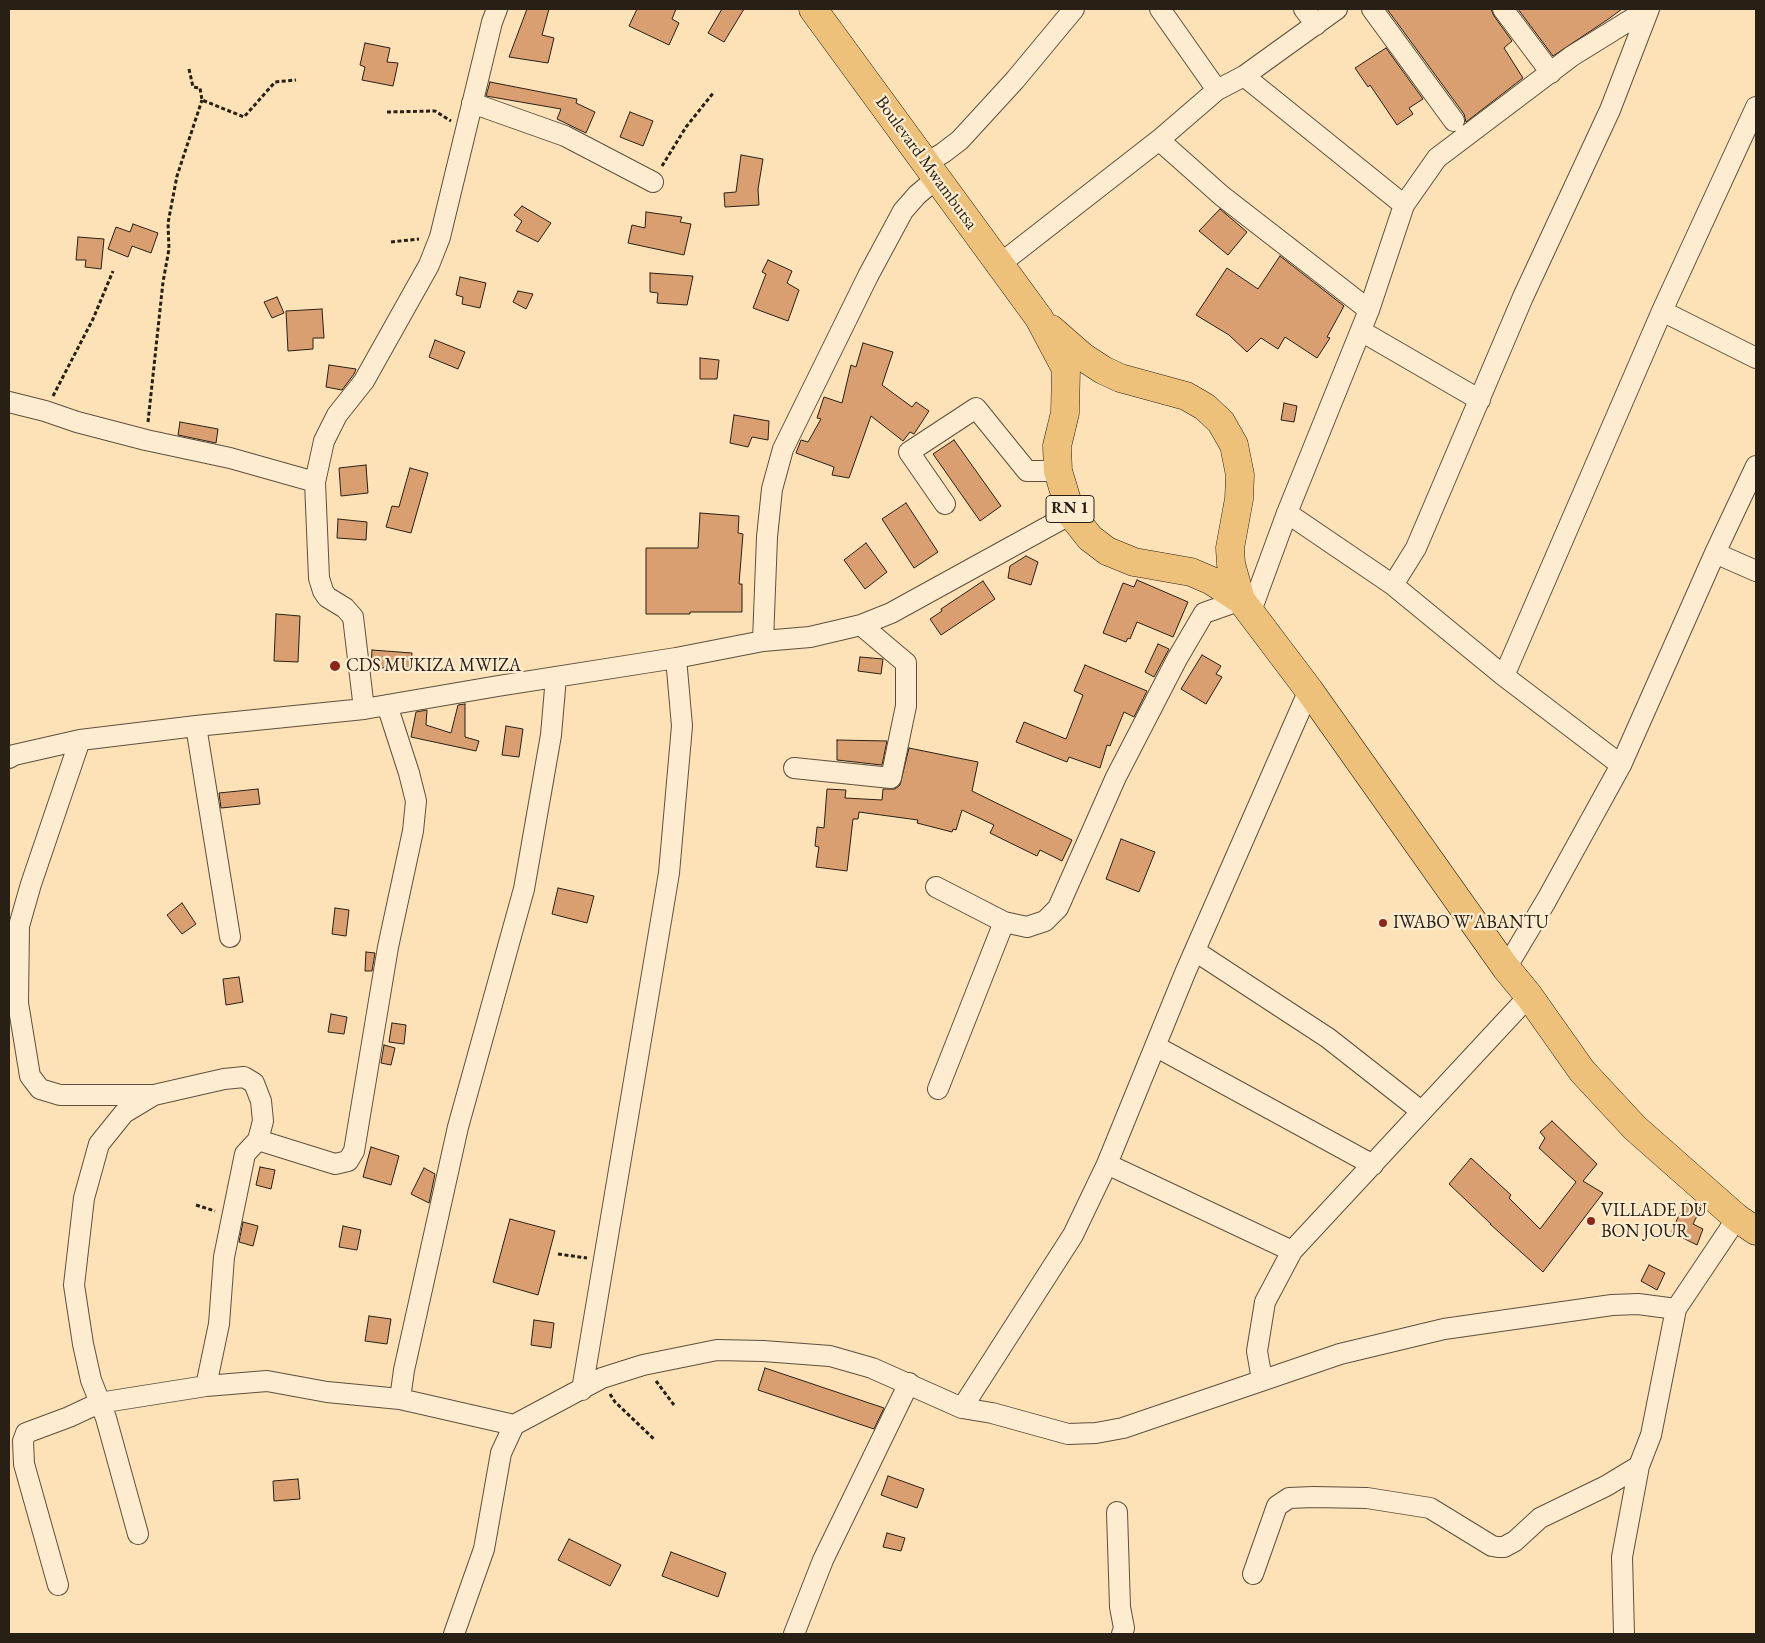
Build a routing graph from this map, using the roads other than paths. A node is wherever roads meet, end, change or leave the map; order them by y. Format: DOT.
graph roads {
  1 [pos="497,9"];
  2 [pos="814,9"];
  3 [pos="1074,9"];
  4 [pos="1160,9"];
  5 [pos="1304,9"];
  6 [pos="1337,9"];
  7 [pos="1372,9"];
  8 [pos="1503,9"];
  9 [pos="1649,9"];
  10 [pos="1316,25"];
  11 [pos="1551,73"];
  12 [pos="1244,76"];
  13 [pos="1217,90"];
  14 [pos="472,103"];
  15 [pos="1756,107"];
  16 [pos="1454,120"];
  17 [pos="1159,140"];
  18 [pos="932,171"];
  19 [pos="653,182"];
  20 [pos="1404,205"];
  21 [pos="1000,264"];
  22 [pos="1370,310"];
  23 [pos="1662,312"];
  24 [pos="1039,318"];
  25 [pos="1361,331"];
  26 [pos="1756,358"];
  27 [pos="1480,400"];
  28 [pos="9,402"];
  29 [pos="1756,466"];
  30 [pos="1058,471"];
  31 [pos="315,482"];
  32 [pos="945,504"];
  33 [pos="1287,513"];
  34 [pos="1071,514"];
  35 [pos="1715,553"];
  36 [pos="1756,571"];
  37 [pos="1393,585"];
  38 [pos="1246,606"];
  39 [pos="861,625"];
  40 [pos="763,641"];
  41 [pos="676,658"];
  42 [pos="1504,676"];
  43 [pos="556,677"];
  44 [pos="1309,690"];
  45 [pos="387,705"];
  46 [pos="364,709"];
  47 [pos="196,726"];
  48 [pos="80,740"];
  49 [pos="9,758"];
  50 [pos="1621,765"];
  51 [pos="794,768"];
  52 [pos="936,887"];
  53 [pos="1004,922"];
  54 [pos="230,936"];
  55 [pos="1195,951"];
  56 [pos="1506,968"];
  57 [pos="1529,996"];
  58 [pos="1155,1046"];
  59 [pos="938,1089"];
  60 [pos="154,1095"];
  61 [pos="1421,1111"];
  62 [pos="258,1140"];
  63 [pos="1106,1164"];
  64 [pos="1373,1165"];
  65 [pos="1747,1225"];
  66 [pos="1292,1251"];
  67 [pos="1676,1309"];
  68 [pos="1262,1380"];
  69 [pos="909,1384"];
  70 [pos="206,1386"];
  71 [pos="582,1390"];
  72 [pos="400,1399"];
  73 [pos="99,1403"];
  74 [pos="962,1408"];
  75 [pos="514,1425"];
  76 [pos="1639,1466"];
  77 [pos="1117,1512"];
  78 [pos="138,1534"];
  79 [pos="1253,1574"];
  80 [pos="58,1585"];
  81 [pos="454,1634"];
  82 [pos="794,1634"];
  83 [pos="1122,1634"];
  84 [pos="1624,1634"];
  1 -- 14 [label="street"];
  2 -- 18 [label="highway, Boulevard Mwambutsa / RN 1"];
  3 -- 18 [label="street"];
  4 -- 13 [label="street"];
  5 -- 10 [label="street"];
  6 -- 10 [label="street"];
  7 -- 16 [label="street"];
  8 -- 11 [label="street"];
  9 -- 11 [label="street"];
  9 -- 27 [label="street"];
  10 -- 12 [label="street"];
  11 -- 20 [label="street"];
  12 -- 13 [label="street"];
  12 -- 20 [label="street"];
  13 -- 17 [label="street"];
  14 -- 19 [label="street"];
  14 -- 31 [label="street"];
  15 -- 23 [label="street"];
  17 -- 21 [label="street"];
  17 -- 22 [label="street"];
  18 -- 21 [label="highway, Boulevard Mwambutsa / RN 1"];
  18 -- 40 [label="street"];
  20 -- 22 [label="street"];
  21 -- 24 [label="highway, Boulevard Mwambutsa / RN 1"];
  22 -- 25 [label="street"];
  23 -- 26 [label="street"];
  23 -- 42 [label="street"];
  24 -- 30 [label="highway, Boulevard Mwambutsa / RN 1"];
  24 -- 38 [label="highway, Boulevard Mwambutsa / RN 1"];
  25 -- 27 [label="street"];
  25 -- 33 [label="street"];
  27 -- 37 [label="street"];
  28 -- 31 [label="street"];
  29 -- 35 [label="street"];
  30 -- 32 [label="street"];
  30 -- 34 [label="highway, Boulevard Mwambutsa / RN 1"];
  31 -- 46 [label="street"];
  33 -- 37 [label="street"];
  33 -- 38 [label="street"];
  34 -- 38 [label="highway, Boulevard Mwambutsa / RN 1"];
  34 -- 39 [label="street"];
  35 -- 36 [label="street"];
  35 -- 50 [label="street"];
  37 -- 42 [label="street"];
  38 -- 44 [label="highway, RN 1"];
  38 -- 53 [label="street"];
  39 -- 40 [label="street"];
  39 -- 51 [label="street"];
  40 -- 41 [label="street"];
  41 -- 43 [label="street"];
  41 -- 71 [label="street"];
  42 -- 50 [label="street"];
  43 -- 45 [label="street"];
  43 -- 72 [label="street"];
  44 -- 55 [label="street"];
  44 -- 56 [label="highway, RN 1"];
  45 -- 46 [label="street"];
  45 -- 62 [label="street"];
  46 -- 47 [label="street"];
  47 -- 48 [label="street"];
  47 -- 54 [label="street"];
  48 -- 49 [label="street"];
  48 -- 60 [label="street"];
  50 -- 56 [label="street"];
  52 -- 53 [label="street"];
  53 -- 59 [label="street"];
  55 -- 58 [label="street"];
  55 -- 61 [label="street"];
  56 -- 57 [label="highway, RN 1"];
  57 -- 61 [label="street"];
  57 -- 65 [label="highway, RN 1"];
  58 -- 63 [label="street"];
  58 -- 64 [label="street"];
  60 -- 62 [label="street"];
  60 -- 73 [label="street"];
  61 -- 64 [label="street"];
  62 -- 70 [label="street"];
  63 -- 66 [label="street"];
  63 -- 74 [label="street"];
  64 -- 66 [label="street"];
  65 -- 67 [label="street"];
  66 -- 68 [label="street"];
  67 -- 68 [label="street"];
  67 -- 76 [label="street"];
  68 -- 74 [label="street"];
  69 -- 71 [label="street"];
  69 -- 74 [label="street"];
  69 -- 82 [label="street"];
  70 -- 72 [label="street"];
  70 -- 73 [label="street"];
  71 -- 75 [label="street"];
  72 -- 75 [label="street"];
  73 -- 78 [label="street"];
  73 -- 80 [label="street"];
  75 -- 81 [label="street"];
  76 -- 79 [label="street"];
  76 -- 84 [label="street"];
  77 -- 83 [label="street"];
}
